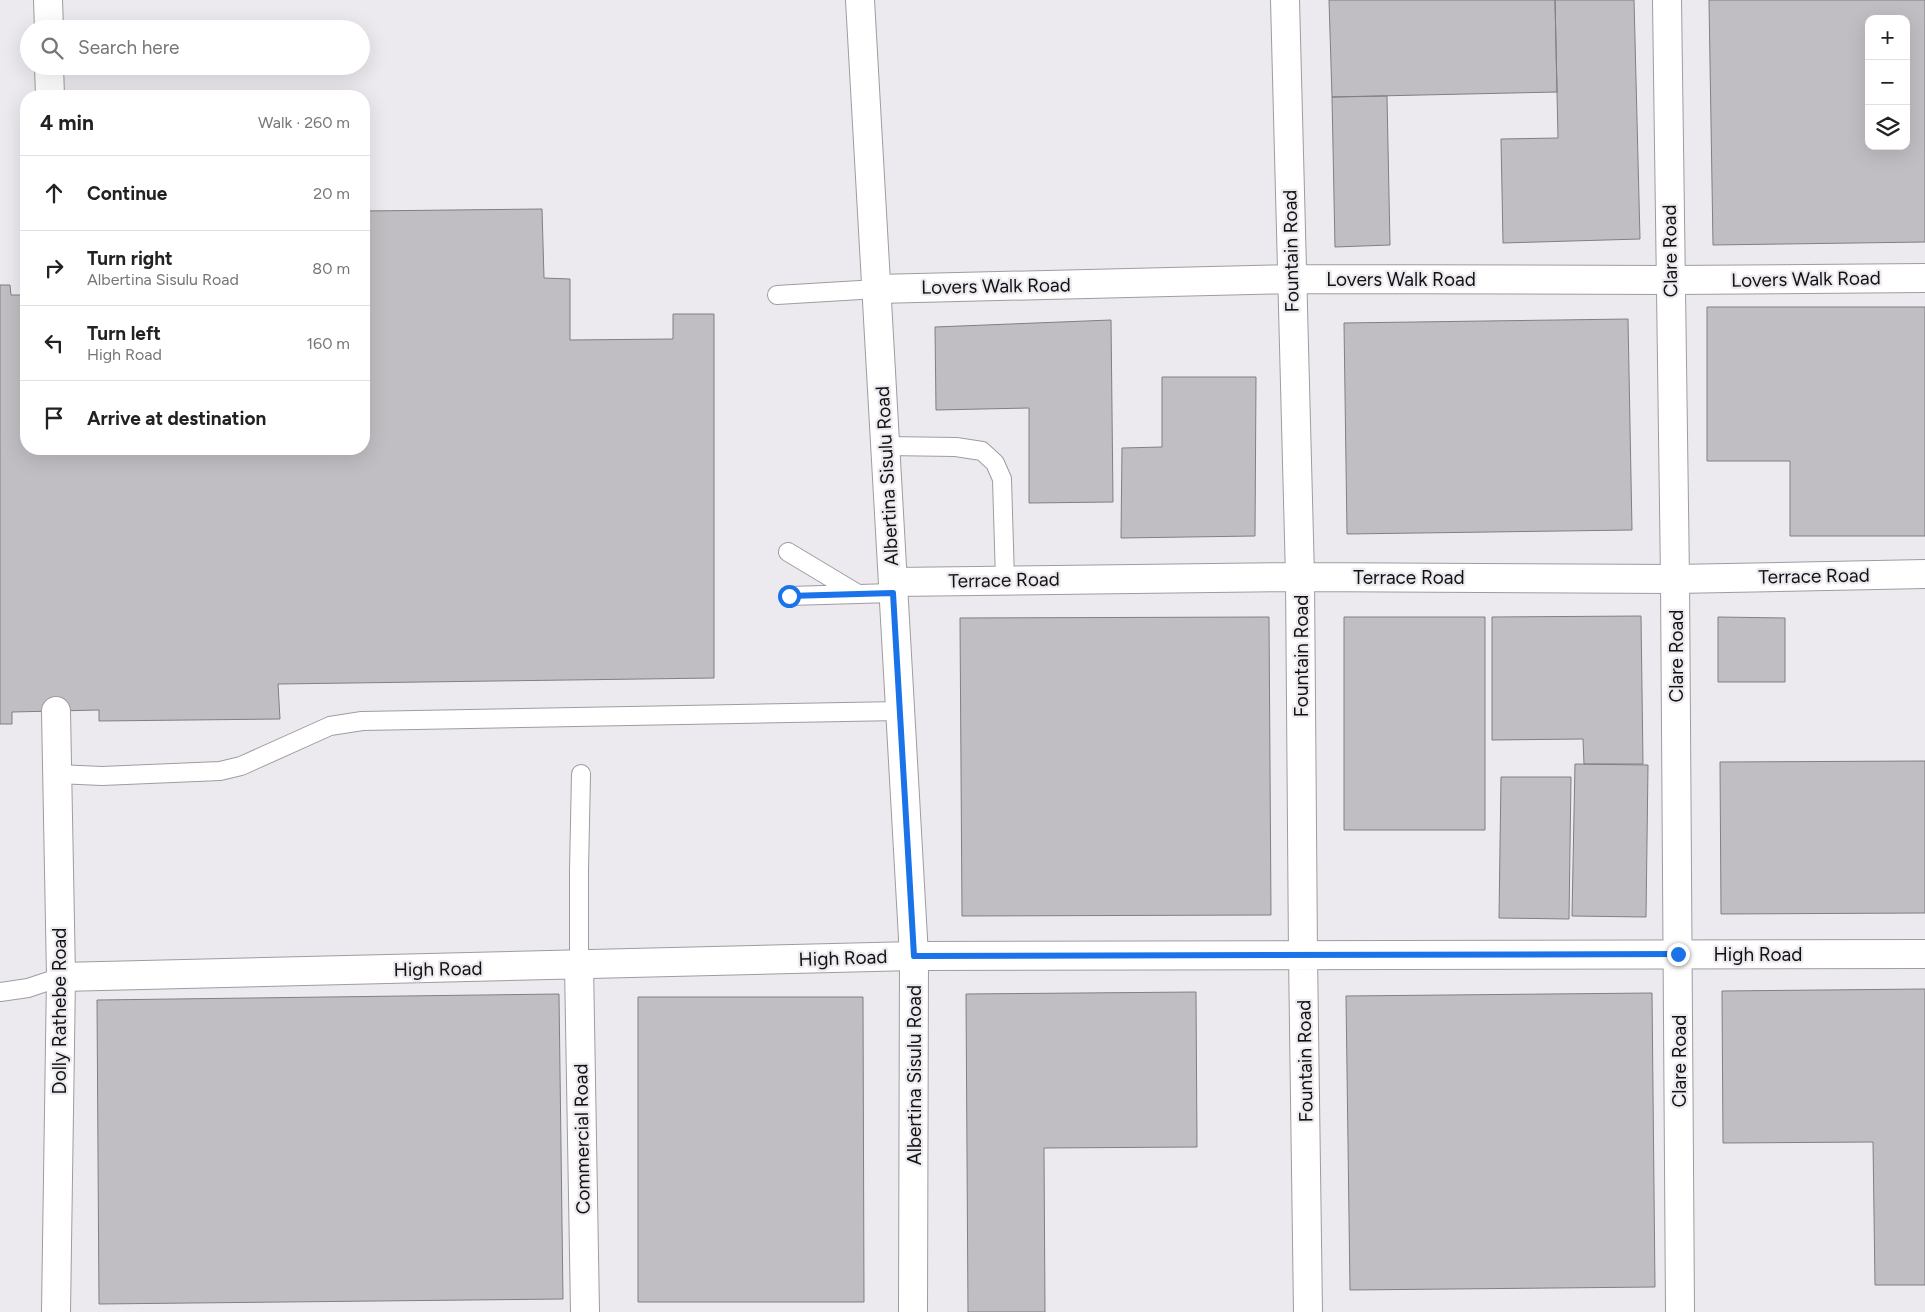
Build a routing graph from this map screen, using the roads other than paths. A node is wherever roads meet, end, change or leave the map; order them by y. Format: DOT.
graph roads {
  1 [pos="48,0"];
  2 [pos="860,0"];
  3 [pos="1285,0"];
  4 [pos="1667,0"];
  5 [pos="49,20"];
  6 [pos="49,75"];
  7 [pos="50,90"];
  8 [pos="1925,278"];
  9 [pos="1292,279"];
  10 [pos="1670,280"];
  11 [pos="877,289"];
  12 [pos="777,296"];
  13 [pos="886,446"];
  14 [pos="788,552"];
  15 [pos="1925,574"];
  16 [pos="1300,577"];
  17 [pos="1676,579"];
  18 [pos="1005,580"];
  19 [pos="893,587"];
  20 [pos="858,594"];
  21 [pos="789,596"];
  22 [pos="56,711"];
  23 [pos="900,711"];
  24 [pos="57,774"];
  25 [pos="581,774"];
  26 [pos="1678,954"];
  27 [pos="1925,954"];
  28 [pos="1303,955"];
  29 [pos="914,956"];
  30 [pos="579,966"];
  31 [pos="61,977"];
  32 [pos="0,992"];
  33 [pos="56,1312"];
  34 [pos="585,1312"];
  35 [pos="913,1312"];
  36 [pos="1308,1312"];
  37 [pos="1680,1312"];
  1 -- 5 [label="street"];
  2 -- 11 [label="street, Albertina Sisulu Road"];
  3 -- 9 [label="street, Fountain Road"];
  4 -- 10 [label="street, Clare Road"];
  6 -- 7 [label="street"];
  8 -- 10 [label="street, Lovers Walk Road"];
  9 -- 10 [label="street, Lovers Walk Road"];
  9 -- 11 [label="street, Lovers Walk Road"];
  9 -- 16 [label="street, Fountain Road"];
  10 -- 17 [label="street, Clare Road"];
  11 -- 12 [label="lane"];
  11 -- 13 [label="street, Albertina Sisulu Road"];
  13 -- 18 [label="lane"];
  13 -- 19 [label="street, Albertina Sisulu Road"];
  14 -- 20 [label="lane"];
  15 -- 17 [label="street, Terrace Road"];
  16 -- 17 [label="street, Terrace Road"];
  16 -- 18 [label="street, Terrace Road"];
  16 -- 28 [label="street, Fountain Road"];
  17 -- 26 [label="street, Clare Road"];
  18 -- 19 [label="street, Terrace Road"];
  19 -- 20 [label="lane"];
  19 -- 23 [label="street, Albertina Sisulu Road"];
  20 -- 21 [label="lane"];
  22 -- 24 [label="street, Dolly Rathebe Road"];
  23 -- 24 [label="lane"];
  23 -- 29 [label="street, Albertina Sisulu Road"];
  24 -- 31 [label="street, Dolly Rathebe Road"];
  25 -- 30 [label="lane"];
  26 -- 27 [label="street, High Road"];
  26 -- 28 [label="street, High Road"];
  26 -- 37 [label="street, Clare Road"];
  28 -- 29 [label="street, High Road"];
  28 -- 36 [label="street, Fountain Road"];
  29 -- 30 [label="street, High Road"];
  29 -- 35 [label="street, Albertina Sisulu Road"];
  30 -- 31 [label="street, High Road"];
  30 -- 34 [label="street, Commercial Road"];
  31 -- 32 [label="lane"];
  31 -- 33 [label="street, Dolly Rathebe Road"];
}
